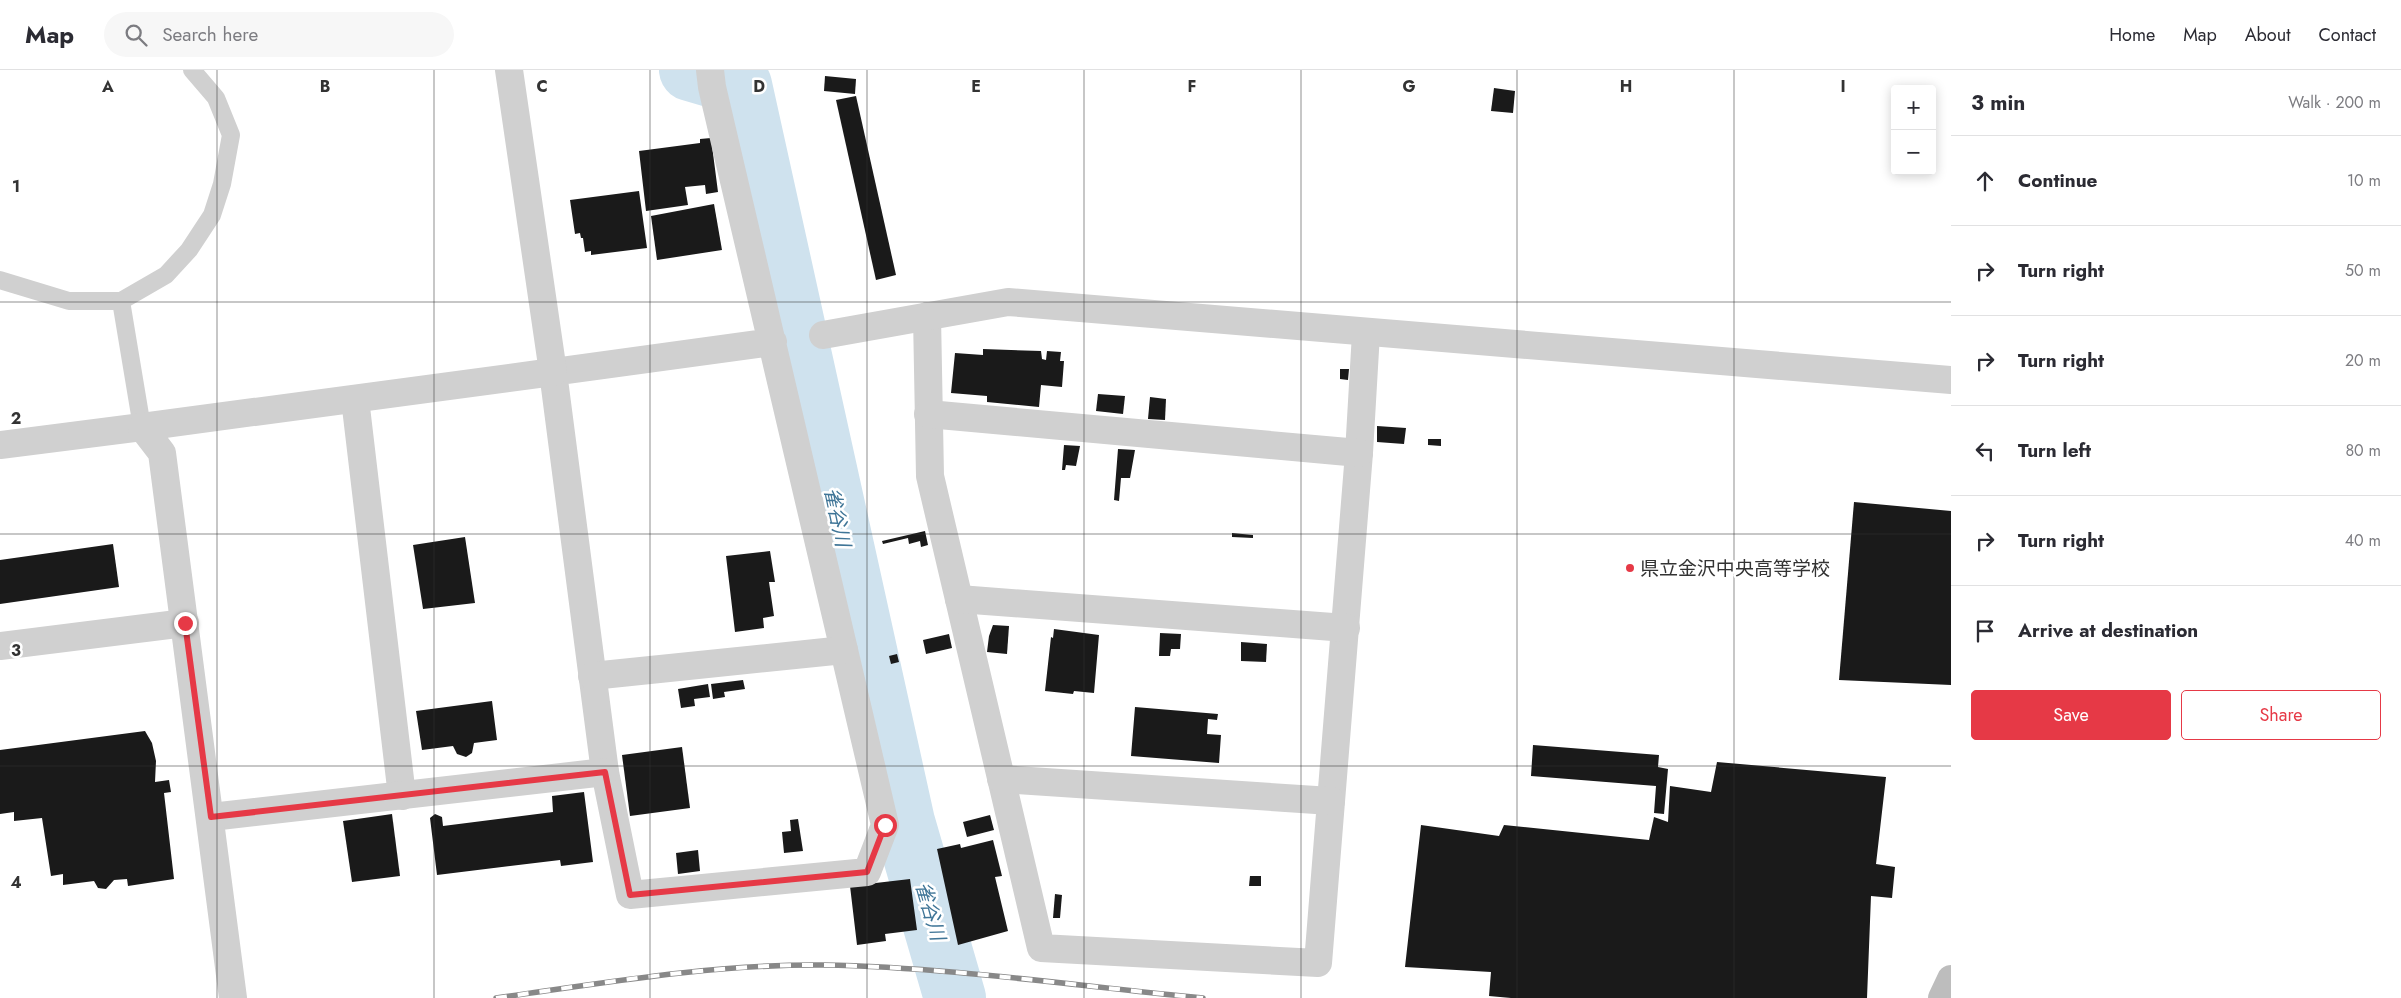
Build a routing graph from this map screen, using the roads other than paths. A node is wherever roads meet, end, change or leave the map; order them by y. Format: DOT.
graph roads {
  1 [pos="192,70"];
  2 [pos="510,70"];
  3 [pos="711,78"];
  4 [pos="0,280"];
  5 [pos="121,301"];
  6 [pos="927,316"];
  7 [pos="1366,333"];
  8 [pos="823,335"];
  9 [pos="773,342"];
  10 [pos="554,372"];
  11 [pos="1951,380"];
  12 [pos="355,399"];
  13 [pos="928,414"];
  14 [pos="142,427"];
  15 [pos="0,445"];
  16 [pos="1359,453"];
  17 [pos="959,599"];
  18 [pos="185,623"];
  19 [pos="1346,628"];
  20 [pos="0,646"];
  21 [pos="844,650"];
  22 [pos="592,676"];
  23 [pos="605,772"];
  24 [pos="1001,779"];
  25 [pos="402,796"];
  26 [pos="1331,801"];
  27 [pos="211,817"];
  28 [pos="1951,979"];
  29 [pos="233,998"];
  30 [pos="1942,998"];
  1 -- 5 [label="lane"];
  2 -- 10 [label="street"];
  3 -- 9 [label="street"];
  4 -- 5 [label="lane"];
  5 -- 14 [label="lane"];
  6 -- 7 [label="street"];
  6 -- 8 [label="street"];
  6 -- 13 [label="street"];
  7 -- 11 [label="street"];
  7 -- 16 [label="street"];
  9 -- 10 [label="street"];
  9 -- 21 [label="street"];
  10 -- 12 [label="street"];
  10 -- 22 [label="street"];
  12 -- 14 [label="street"];
  12 -- 25 [label="street"];
  13 -- 16 [label="street"];
  13 -- 17 [label="street"];
  14 -- 15 [label="street"];
  14 -- 18 [label="street"];
  16 -- 19 [label="street"];
  17 -- 19 [label="street"];
  17 -- 24 [label="street"];
  18 -- 20 [label="street"];
  18 -- 27 [label="street"];
  19 -- 26 [label="street"];
  21 -- 22 [label="street"];
  21 -- 23 [label="street"];
  22 -- 23 [label="street"];
  23 -- 25 [label="street"];
  24 -- 26 [label="street"];
  24 -- 26 [label="street"];
  25 -- 27 [label="street"];
  27 -- 29 [label="street"];
  28 -- 30 [label="main road"];
}
